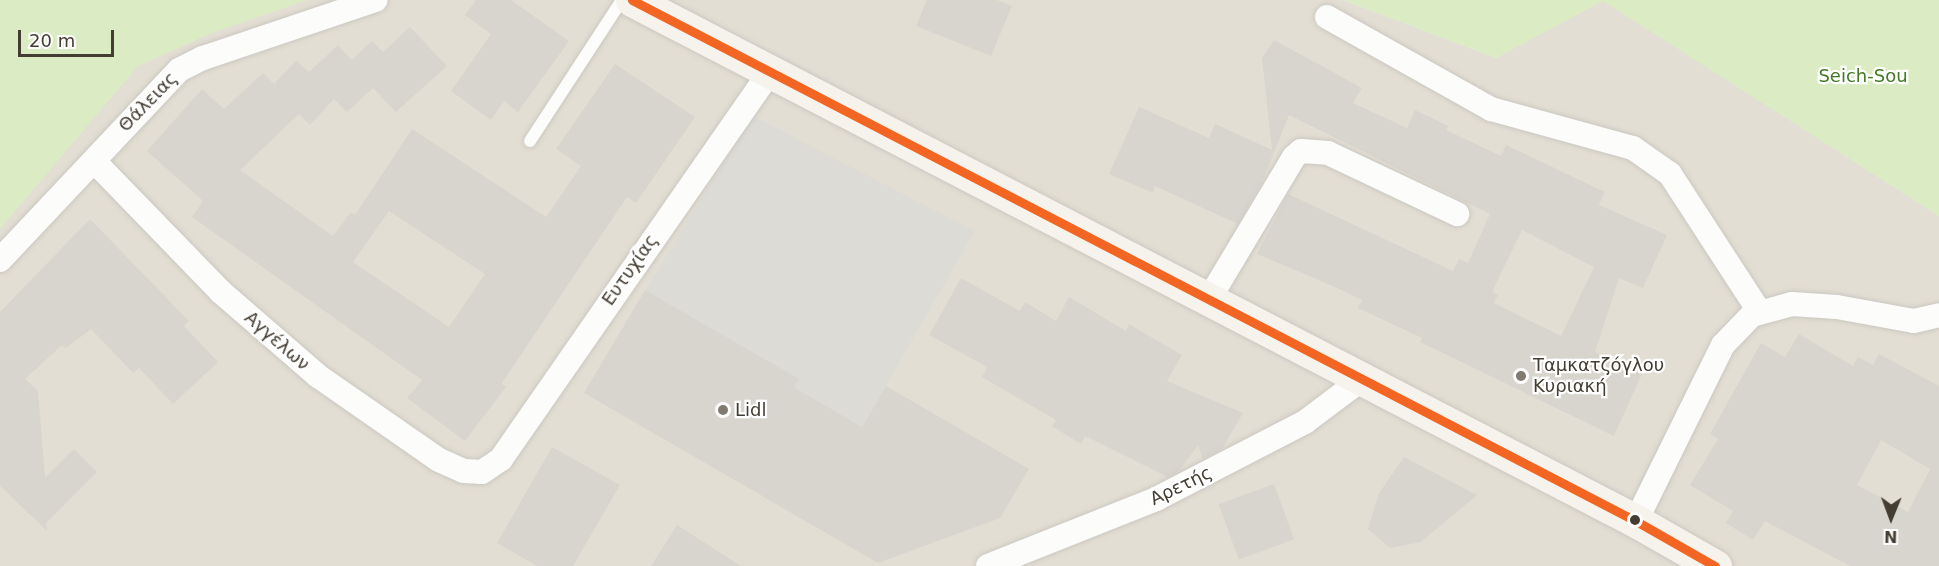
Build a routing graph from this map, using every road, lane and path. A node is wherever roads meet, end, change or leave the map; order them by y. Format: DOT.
graph roads {
  1 [pos="375,0"];
  2 [pos="622,0"];
  3 [pos="632,0"];
  4 [pos="1327,17"];
  5 [pos="769,73"];
  6 [pos="530,141"];
  7 [pos="94,161"];
  8 [pos="1457,214"];
  9 [pos="0,260"];
  10 [pos="1209,299"];
  11 [pos="1759,311"];
  12 [pos="1939,315"];
  13 [pos="1361,380"];
  14 [pos="492,468"];
  15 [pos="1636,521"];
  16 [pos="988,566"];
  17 [pos="1715,566"];
  1 -- 7 [label="street, Θάλειας"];
  2 -- 6 [label="lane"];
  3 -- 5 [label="main road"];
  4 -- 11 [label="street"];
  5 -- 10 [label="main road"];
  5 -- 14 [label="street, Ευτυχίας"];
  7 -- 9 [label="street, Θάλειας"];
  7 -- 14 [label="street, Αγγέλων"];
  8 -- 10 [label="street"];
  10 -- 13 [label="main road"];
  11 -- 12 [label="street"];
  11 -- 15 [label="street"];
  13 -- 15 [label="main road"];
  13 -- 16 [label="street, Αρετής"];
  15 -- 17 [label="main road"];
}
